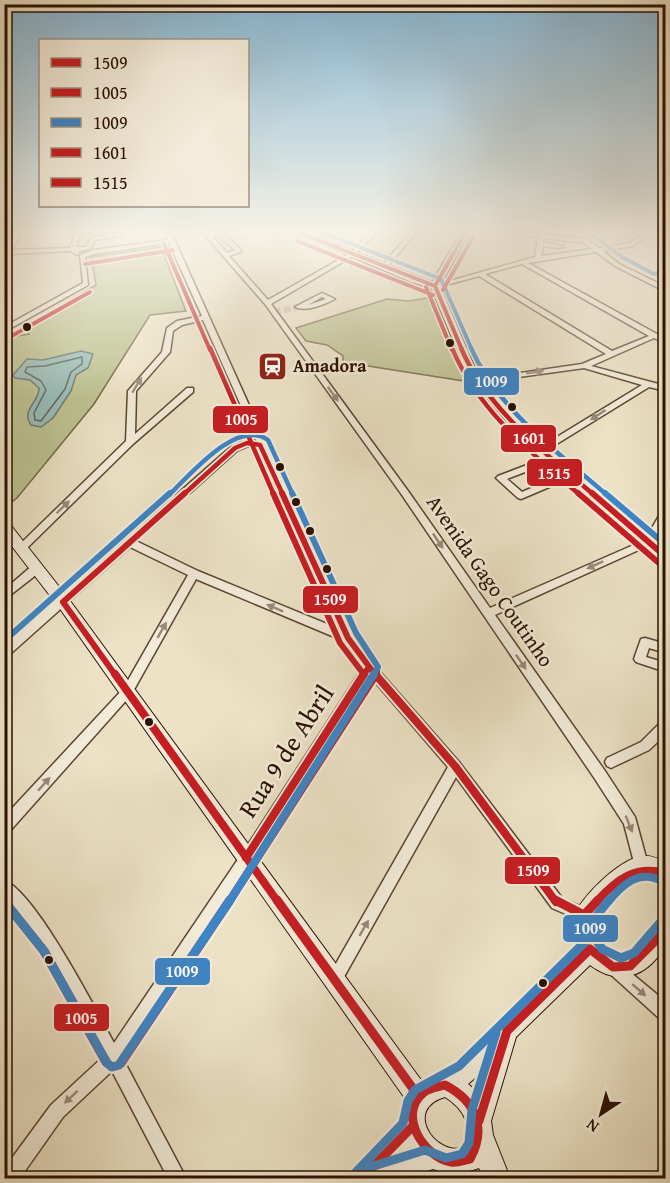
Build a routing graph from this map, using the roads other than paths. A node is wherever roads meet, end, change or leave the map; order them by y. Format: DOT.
graph roads {
  1 [pos="79,288"];
  2 [pos="192,288"];
  3 [pos="254,288"];
  4 [pos="293,288"];
  5 [pos="435,288"];
  6 [pos="503,288"];
  7 [pos="569,288"];
  8 [pos="267,303"];
  9 [pos="204,318"];
  10 [pos="4,330"];
  11 [pos="654,336"];
  12 [pos="666,342"];
  13 [pos="611,354"];
  14 [pos="584,366"];
  15 [pos="478,381"];
  16 [pos="648,384"];
  17 [pos="666,389"];
  18 [pos="190,390"];
  19 [pos="130,442"];
  20 [pos="260,446"];
  21 [pos="542,450"];
  22 [pos="553,458"];
  23 [pos="572,474"];
  24 [pos="666,511"];
  25 [pos="4,526"];
  26 [pos="129,542"];
  27 [pos="649,542"];
  28 [pos="21,548"];
  29 [pos="666,557"];
  30 [pos="37,568"];
  31 [pos="194,574"];
  32 [pos="4,596"];
  33 [pos="63,602"];
  34 [pos="488,614"];
  35 [pos="348,638"];
  36 [pos="666,649"];
  37 [pos="4,652"];
  38 [pos="369,667"];
  39 [pos="666,668"];
  40 [pos="127,692"];
  41 [pos="666,724"];
  42 [pos="610,762"];
  43 [pos="455,766"];
  44 [pos="4,827"];
  45 [pos="246,858"];
  46 [pos="634,868"];
  47 [pos="666,873"];
  48 [pos="4,887"];
  49 [pos="590,910"];
  50 [pos="666,930"];
  51 [pos="590,949"];
  52 [pos="613,967"];
  53 [pos="335,979"];
  54 [pos="666,1013"];
  55 [pos="507,1031"];
  56 [pos="114,1058"];
  57 [pos="445,1085"];
  58 [pos="419,1097"];
  59 [pos="412,1127"];
  60 [pos="479,1127"];
  61 [pos="446,1169"];
  62 [pos="9,1179"];
  63 [pos="177,1179"];
  64 [pos="362,1179"];
  65 [pos="367,1179"];
  66 [pos="498,1179"];
  1 -- 10 [label="street"];
  2 -- 9 [label="street"];
  3 -- 8 [label="street, Avenida Gago Coutinho"];
  4 -- 8 [label="street"];
  5 -- 15 [label="street"];
  6 -- 13 [label="street"];
  7 -- 11 [label="street"];
  8 -- 34 [label="street, Avenida Gago Coutinho, one-way"];
  19 -- 9 [label="street, one-way"];
  9 -- 20 [label="street"];
  11 -- 12 [label="street"];
  11 -- 13 [label="street"];
  13 -- 14 [label="street"];
  15 -- 14 [label="street, one-way"];
  14 -- 16 [label="street"];
  15 -- 21 [label="street"];
  16 -- 17 [label="street"];
  16 -- 21 [label="street, one-way"];
  18 -- 19 [label="street"];
  28 -- 19 [label="street, one-way"];
  20 -- 26 [label="street"];
  20 -- 35 [label="street"];
  21 -- 22 [label="street"];
  22 -- 23 [label="street"];
  22 -- 23 [label="street"];
  23 -- 27 [label="street"];
  24 -- 27 [label="street"];
  25 -- 28 [label="street"];
  26 -- 31 [label="street"];
  26 -- 33 [label="street"];
  27 -- 29 [label="street"];
  27 -- 34 [label="street, one-way"];
  28 -- 30 [label="street"];
  30 -- 32 [label="street"];
  30 -- 33 [label="street"];
  35 -- 31 [label="street, one-way"];
  40 -- 31 [label="street, one-way"];
  33 -- 37 [label="street"];
  33 -- 40 [label="street"];
  34 -- 46 [label="street, Avenida Gago Coutinho, one-way"];
  35 -- 38 [label="street"];
  36 -- 39 [label="street"];
  38 -- 43 [label="street"];
  38 -- 45 [label="street, Rua 9 de Abril"];
  44 -- 40 [label="street, one-way"];
  40 -- 45 [label="street"];
  41 -- 42 [label="street"];
  43 -- 49 [label="street"];
  53 -- 43 [label="street, one-way"];
  45 -- 53 [label="street"];
  45 -- 56 [label="street, Rua 9 de Abril"];
  46 -- 47 [label="street"];
  46 -- 49 [label="street"];
  48 -- 56 [label="street"];
  49 -- 51 [label="street"];
  50 -- 52 [label="street"];
  51 -- 52 [label="street"];
  51 -- 55 [label="street"];
  52 -- 54 [label="street, one-way"];
  53 -- 58 [label="street"];
  55 -- 57 [label="street"];
  55 -- 60 [label="street"];
  56 -- 62 [label="street, Rua 9 de Abril, one-way"];
  56 -- 63 [label="street"];
  57 -- 58 [label="street"];
  57 -- 60 [label="street"];
  58 -- 59 [label="street"];
  59 -- 61 [label="street"];
  59 -- 64 [label="street"];
  60 -- 61 [label="street"];
  60 -- 66 [label="street"];
  61 -- 65 [label="street"];
}
